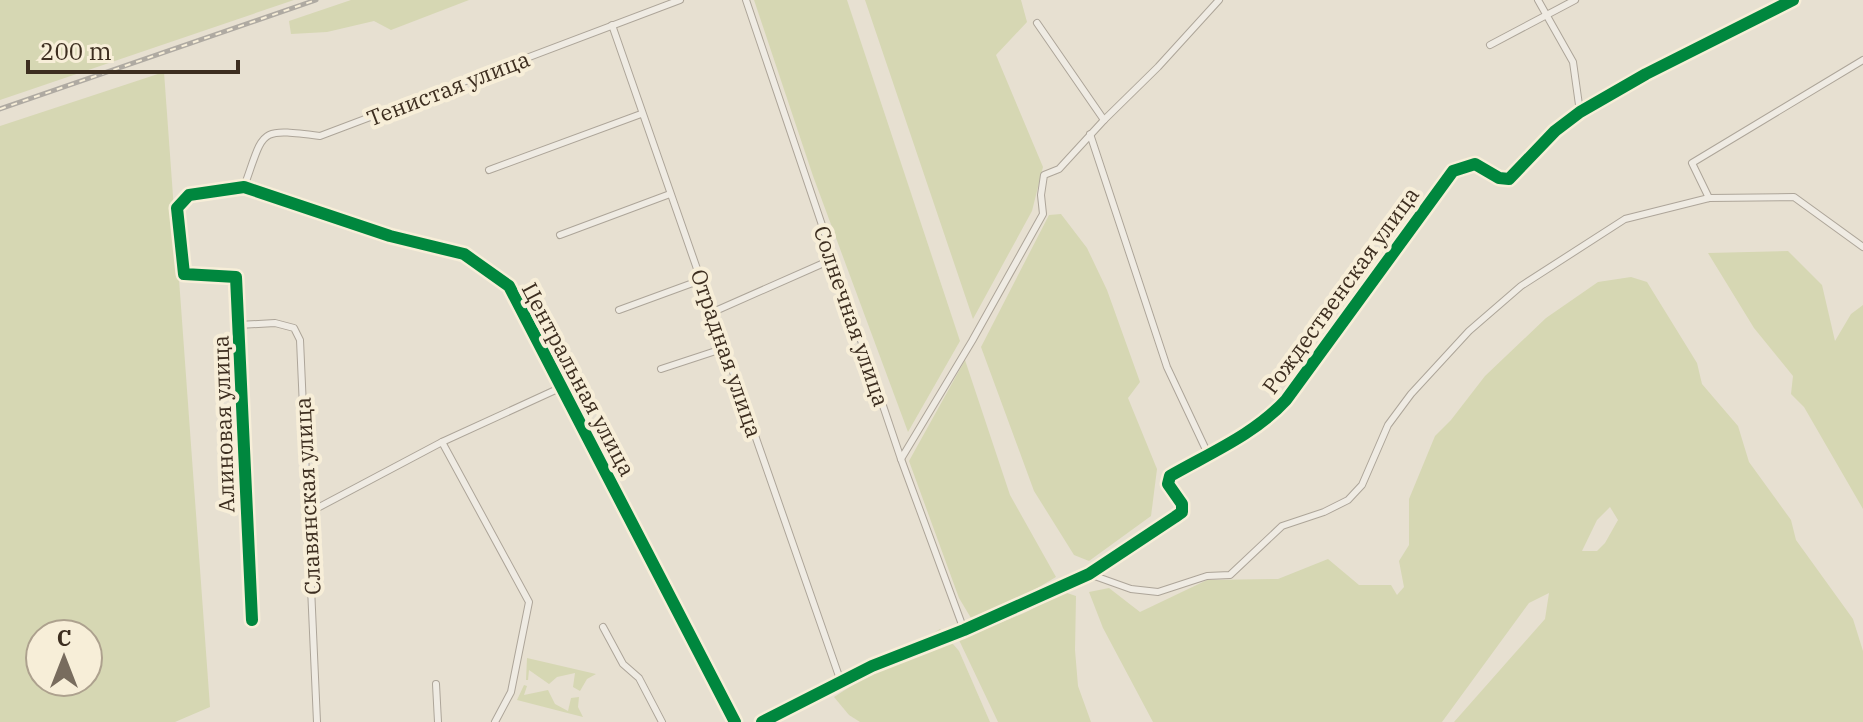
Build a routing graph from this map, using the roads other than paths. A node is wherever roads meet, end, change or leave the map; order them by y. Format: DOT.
graph roads {
  1 [pos="680,0"];
  2 [pos="746,0"];
  3 [pos="1219,0"];
  4 [pos="1538,0"];
  5 [pos="1575,0"];
  6 [pos="1793,0"];
  7 [pos="1547,16"];
  8 [pos="1037,23"];
  9 [pos="612,25"];
  10 [pos="1490,45"];
  11 [pos="1863,60"];
  12 [pos="1580,112"];
  13 [pos="641,114"];
  14 [pos="1104,120"];
  15 [pos="1090,134"];
  16 [pos="489,170"];
  17 [pos="244,187"];
  18 [pos="670,194"];
  19 [pos="1709,198"];
  20 [pos="560,235"];
  21 [pos="1863,247"];
  22 [pos="833,259"];
  23 [pos="184,274"];
  24 [pos="701,280"];
  25 [pos="619,310"];
  26 [pos="713,312"];
  27 [pos="239,325"];
  28 [pos="725,348"];
  29 [pos="661,369"];
  30 [pos="562,387"];
  31 [pos="442,442"];
  32 [pos="1208,454"];
  33 [pos="901,459"];
  34 [pos="308,513"];
  35 [pos="1089,574"];
  36 [pos="252,620"];
  37 [pos="603,627"];
  38 [pos="964,630"];
  39 [pos="841,682"];
  40 [pos="436,684"];
  41 [pos="317,722"];
  42 [pos="438,722"];
  43 [pos="495,722"];
  44 [pos="662,722"];
  45 [pos="735,722"];
  46 [pos="762,722"];
  1 -- 9 [label="street, Тенистая улица"];
  2 -- 22 [label="street, Солнечная улица"];
  3 -- 14 [label="street"];
  4 -- 7 [label="street"];
  5 -- 7 [label="street"];
  6 -- 12 [label="street"];
  7 -- 10 [label="street"];
  7 -- 12 [label="street"];
  8 -- 14 [label="street"];
  9 -- 13 [label="street, Отрадная улица"];
  9 -- 17 [label="street, Тенистая улица"];
  11 -- 19 [label="street"];
  12 -- 32 [label="street, Рождественская улица"];
  13 -- 16 [label="street"];
  13 -- 18 [label="street, Отрадная улица"];
  14 -- 15 [label="street"];
  15 -- 32 [label="street"];
  15 -- 33 [label="street"];
  17 -- 23 [label="street, Центральная улица"];
  17 -- 30 [label="street, Центральная улица"];
  18 -- 20 [label="street"];
  18 -- 24 [label="street, Отрадная улица"];
  19 -- 21 [label="street"];
  19 -- 35 [label="street"];
  22 -- 26 [label="street"];
  22 -- 33 [label="street, Солнечная улица"];
  23 -- 27 [label="street, Алиновая улица"];
  24 -- 25 [label="street"];
  24 -- 26 [label="street, Отрадная улица"];
  26 -- 28 [label="street, Отрадная улица"];
  27 -- 34 [label="street, Славянская улица"];
  27 -- 36 [label="street, Алиновая улица"];
  28 -- 29 [label="street"];
  28 -- 39 [label="street, Отрадная улица"];
  30 -- 31 [label="street"];
  30 -- 45 [label="street, Центральная улица"];
  31 -- 34 [label="street"];
  31 -- 43 [label="street"];
  32 -- 35 [label="street, Рождественская улица"];
  33 -- 38 [label="street, Солнечная улица"];
  34 -- 41 [label="street, Славянская улица"];
  35 -- 38 [label="street"];
  37 -- 44 [label="street"];
  38 -- 39 [label="street"];
  39 -- 46 [label="street"];
  40 -- 42 [label="street"];
}
